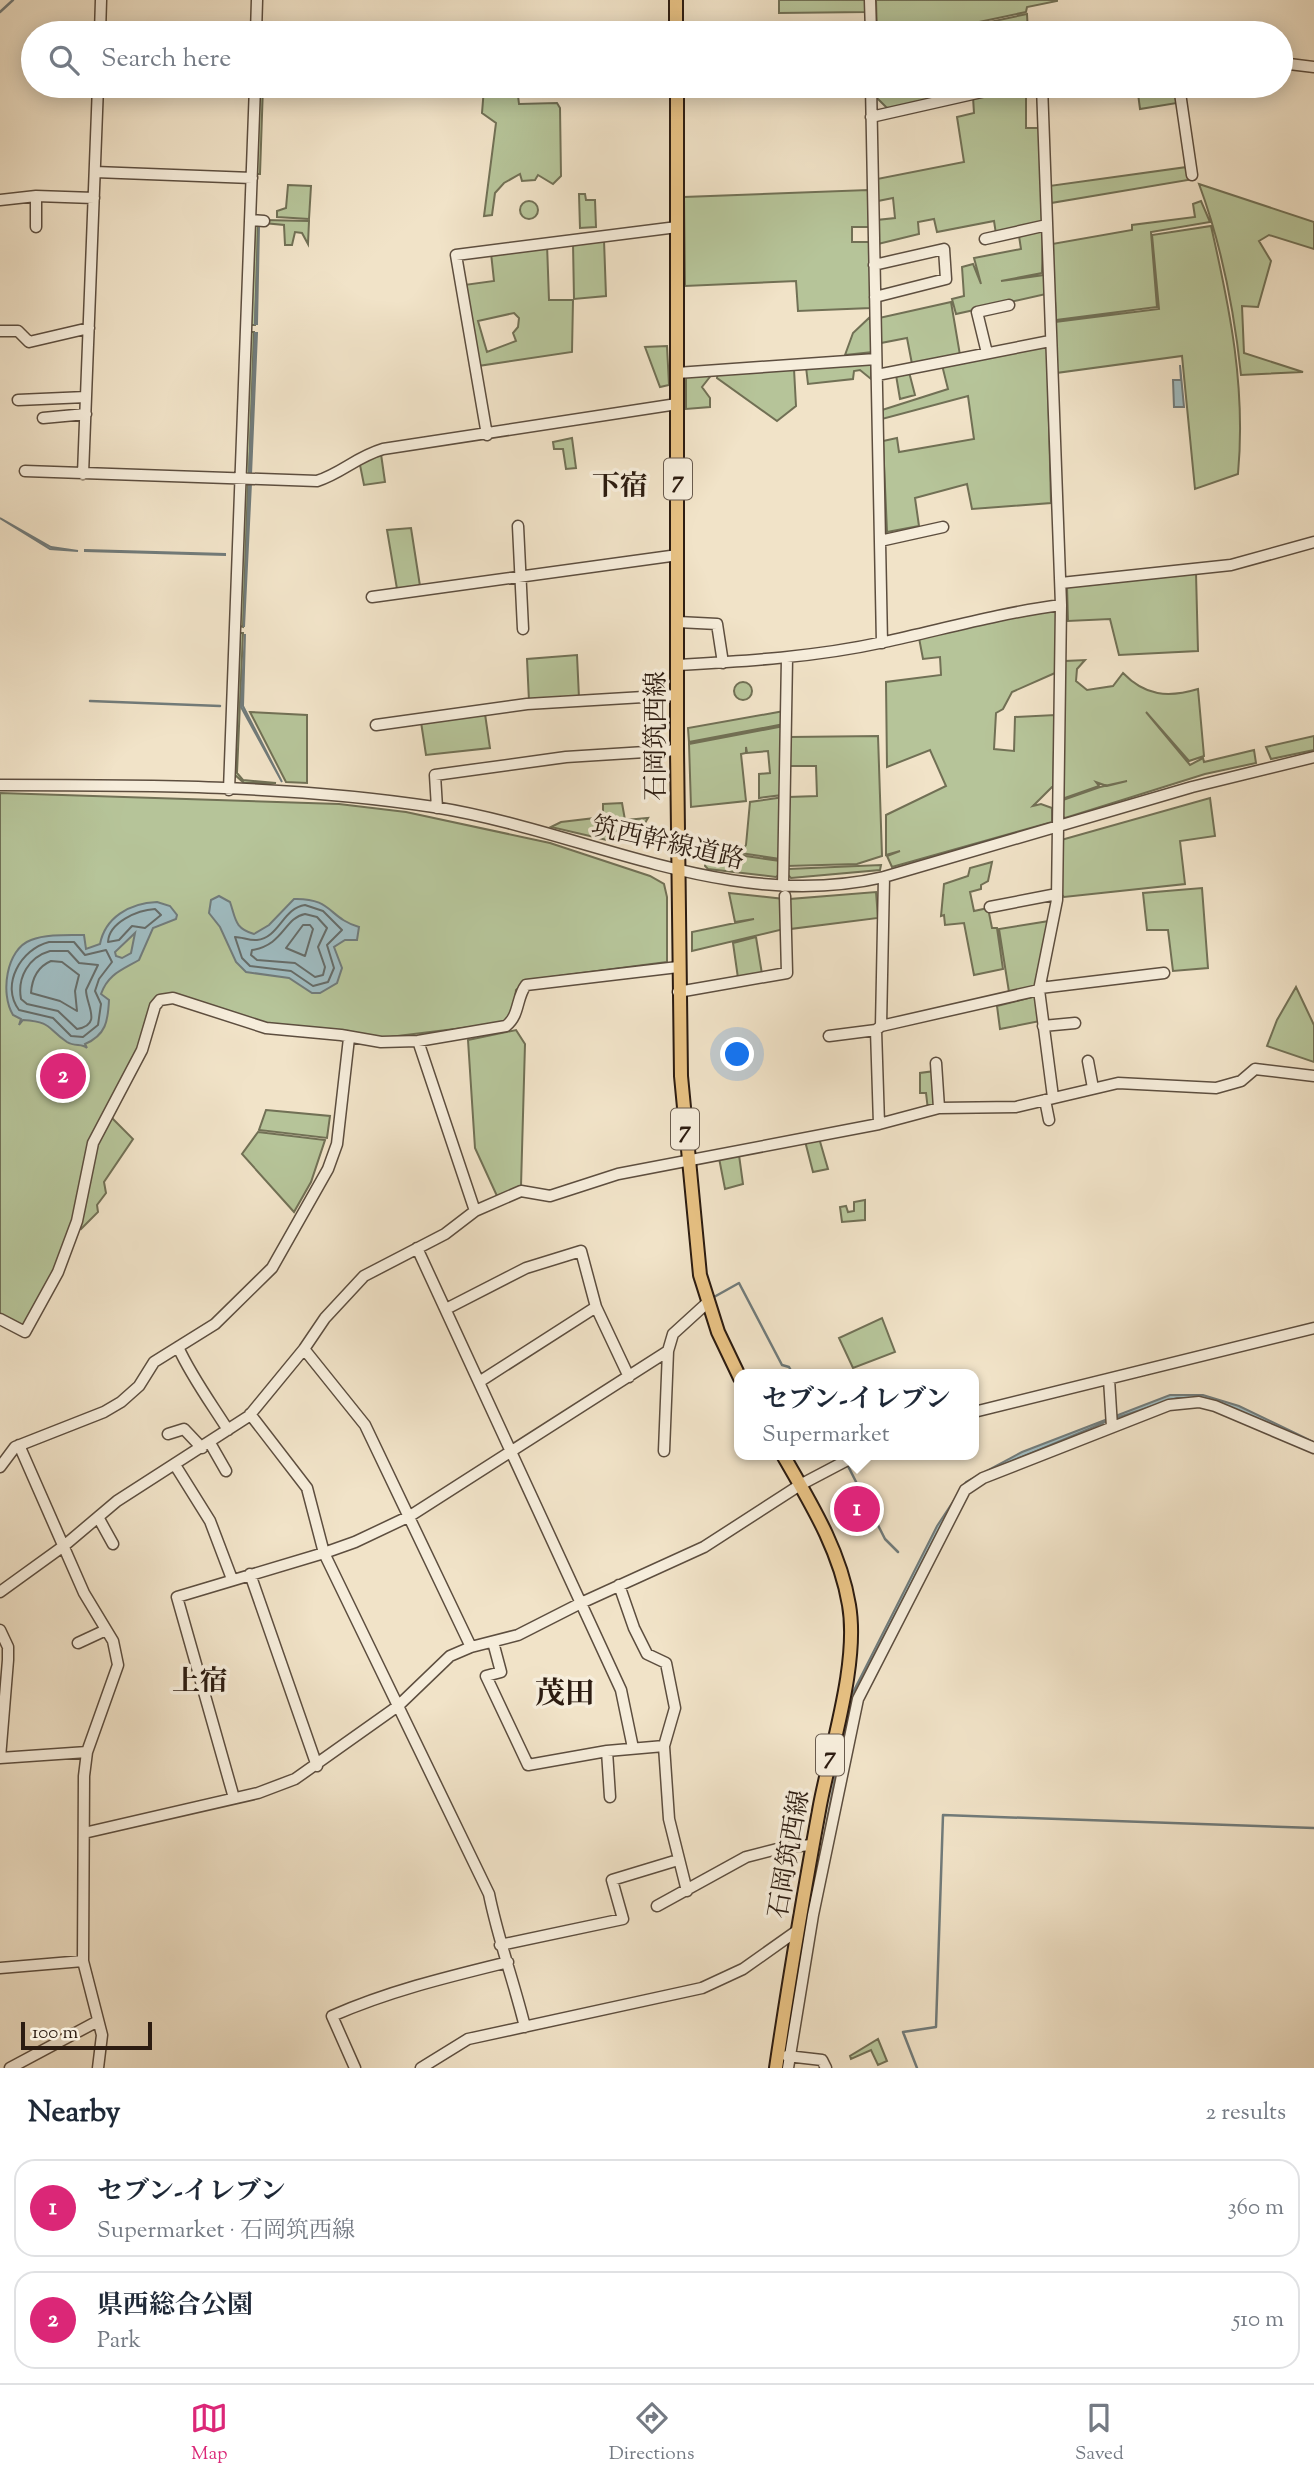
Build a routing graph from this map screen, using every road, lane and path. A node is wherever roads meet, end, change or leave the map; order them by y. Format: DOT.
graph roads {
  1 [pos="101,0"];
  2 [pos="257,0"];
  3 [pos="676,0"];
  4 [pos="870,0"];
  5 [pos="100,21"];
  6 [pos="256,21"];
  7 [pos="677,21"];
  8 [pos="870,21"];
  9 [pos="1293,64"];
  10 [pos="1314,67"];
  11 [pos="98,98"];
  12 [pos="255,98"];
  13 [pos="677,98"];
  14 [pos="871,98"];
  15 [pos="955,98"];
  16 [pos="1042,98"];
  17 [pos="1181,98"];
  18 [pos="872,117"];
  19 [pos="95,172"];
  20 [pos="1192,175"];
  21 [pos="252,178"];
  22 [pos="36,196"];
  23 [pos="94,198"];
  24 [pos="0,200"];
  25 [pos="250,220"];
  26 [pos="264,221"];
  27 [pos="1047,225"];
  28 [pos="36,227"];
  29 [pos="677,228"];
  30 [pos="985,239"];
  31 [pos="874,265"];
  32 [pos="875,297"];
  33 [pos="1009,305"];
  34 [pos="89,328"];
  35 [pos="0,331"];
  36 [pos="1050,341"];
  37 [pos="987,353"];
  38 [pos="876,359"];
  39 [pos="677,373"];
  40 [pos="877,375"];
  41 [pos="86,397"];
  42 [pos="18,400"];
  43 [pos="677,404"];
  44 [pos="86,414"];
  45 [pos="43,418"];
  46 [pos="487,435"];
  47 [pos="25,471"];
  48 [pos="83,474"];
  49 [pos="240,478"];
  50 [pos="517,526"];
  51 [pos="943,527"];
  52 [pos="880,541"];
  53 [pos="1314,542"];
  54 [pos="678,555"];
  55 [pos="520,577"];
  56 [pos="1061,583"];
  57 [pos="372,597"];
  58 [pos="1061,605"];
  59 [pos="678,622"];
  60 [pos="523,629"];
  61 [pos="882,643"];
  62 [pos="787,659"];
  63 [pos="723,663"];
  64 [pos="678,665"];
  65 [pos="677,695"];
  66 [pos="376,725"];
  67 [pos="677,750"];
  68 [pos="1314,757"];
  69 [pos="0,785"];
  70 [pos="229,790"];
  71 [pos="437,808"];
  72 [pos="1056,827"];
  73 [pos="678,872"];
  74 [pos="884,877"];
  75 [pos="784,891"];
  76 [pos="1056,894"];
  77 [pos="990,907"];
  78 [pos="678,967"];
  79 [pos="1164,973"];
  80 [pos="1040,989"];
  81 [pos="678,992"];
  82 [pos="1075,1023"];
  83 [pos="1043,1026"];
  84 [pos="879,1028"];
  85 [pos="829,1037"];
  86 [pos="349,1038"];
  87 [pos="418,1041"];
  88 [pos="1088,1061"];
  89 [pos="936,1063"];
  90 [pos="1314,1076"];
  91 [pos="1093,1088"];
  92 [pos="1049,1098"];
  93 [pos="939,1108"];
  94 [pos="1049,1120"];
  95 [pos="879,1124"];
  96 [pos="688,1161"];
  97 [pos="475,1211"];
  98 [pos="417,1248"];
  99 [pos="707,1303"];
  100 [pos="596,1307"];
  101 [pos="446,1310"];
  102 [pos="0,1319"];
  103 [pos="1314,1328"];
  104 [pos="178,1347"];
  105 [pos="304,1349"];
  106 [pos="668,1351"];
  107 [pos="736,1369"];
  108 [pos="629,1377"];
  109 [pos="1109,1379"];
  110 [pos="479,1382"];
  111 [pos="979,1411"];
  112 [pos="250,1414"];
  113 [pos="1112,1427"];
  114 [pos="228,1430"];
  115 [pos="168,1434"];
  116 [pos="19,1445"];
  117 [pos="206,1446"];
  118 [pos="1314,1448"];
  119 [pos="512,1451"];
  120 [pos="664,1451"];
  121 [pos="786,1460"];
  122 [pos="849,1460"];
  123 [pos="175,1465"];
  124 [pos="0,1467"];
  125 [pos="226,1471"];
  126 [pos="800,1486"];
  127 [pos="207,1516"];
  128 [pos="410,1516"];
  129 [pos="98,1517"];
  130 [pos="195,1523"];
  131 [pos="113,1544"];
  132 [pos="65,1545"];
  133 [pos="324,1553"];
  134 [pos="250,1574"];
  135 [pos="232,1579"];
  136 [pos="619,1586"];
  137 [pos="0,1592"];
  138 [pos="581,1603"];
  139 [pos="0,1630"];
  140 [pos="106,1630"];
  141 [pos="493,1642"];
  142 [pos="78,1643"];
  143 [pos="471,1647"];
  144 [pos="398,1706"];
  145 [pos="664,1746"];
  146 [pos="633,1748"];
  147 [pos="607,1751"];
  148 [pos="87,1752"];
  149 [pos="0,1758"];
  150 [pos="317,1766"];
  151 [pos="610,1797"];
  152 [pos="234,1798"];
  153 [pos="84,1833"];
  154 [pos="813,1845"];
  155 [pos="678,1860"];
  156 [pos="687,1891"];
  157 [pos="657,1906"];
  158 [pos="807,1914"];
  159 [pos="798,1930"];
  160 [pos="500,1945"];
  161 [pos="83,1961"];
  162 [pos="508,1962"];
  163 [pos="0,1968"];
  164 [pos="98,2021"];
  165 [pos="525,2027"];
  166 [pos="781,2060"];
  167 [pos="10,2068"];
  168 [pos="98,2068"];
  169 [pos="355,2068"];
  170 [pos="421,2068"];
  171 [pos="788,2068"];
  172 [pos="826,2068"];
  1 -- 5 [label="street"];
  2 -- 6 [label="street"];
  3 -- 7 [label="main road"];
  4 -- 8 [label="street"];
  9 -- 10 [label="street"];
  11 -- 19 [label="street"];
  12 -- 21 [label="street"];
  13 -- 29 [label="main road, 石岡筑西線 / 7"];
  14 -- 18 [label="street"];
  15 -- 18 [label="street"];
  16 -- 27 [label="street"];
  17 -- 20 [label="street"];
  18 -- 31 [label="street"];
  19 -- 21 [label="street"];
  19 -- 23 [label="street"];
  21 -- 25 [label="street"];
  22 -- 23 [label="street"];
  22 -- 24 [label="street"];
  22 -- 28 [label="street"];
  23 -- 34 [label="street"];
  25 -- 26 [label="street"];
  25 -- 49 [label="street"];
  27 -- 30 [label="street"];
  27 -- 36 [label="street"];
  29 -- 39 [label="main road, 石岡筑西線 / 7"];
  29 -- 46 [label="street"];
  31 -- 32 [label="street"];
  31 -- 32 [label="street"];
  32 -- 38 [label="street"];
  33 -- 37 [label="street"];
  34 -- 35 [label="street"];
  34 -- 41 [label="street"];
  36 -- 37 [label="street"];
  36 -- 56 [label="street"];
  37 -- 40 [label="street"];
  38 -- 39 [label="street"];
  38 -- 40 [label="street"];
  39 -- 43 [label="main road, 石岡筑西線 / 7"];
  40 -- 52 [label="street"];
  41 -- 42 [label="street"];
  41 -- 44 [label="street"];
  43 -- 46 [label="street"];
  43 -- 54 [label="main road, 石岡筑西線 / 7"];
  44 -- 45 [label="street"];
  44 -- 48 [label="street"];
  46 -- 49 [label="street"];
  47 -- 48 [label="street"];
  48 -- 49 [label="street"];
  49 -- 70 [label="street"];
  50 -- 55 [label="street"];
  51 -- 52 [label="street"];
  52 -- 61 [label="street"];
  53 -- 56 [label="street"];
  54 -- 55 [label="street"];
  54 -- 59 [label="main road, 石岡筑西線 / 7"];
  55 -- 57 [label="street"];
  55 -- 60 [label="street"];
  56 -- 58 [label="street"];
  58 -- 61 [label="street"];
  58 -- 72 [label="street"];
  59 -- 63 [label="street"];
  59 -- 64 [label="main road, 石岡筑西線 / 7"];
  61 -- 62 [label="street"];
  62 -- 63 [label="street"];
  62 -- 75 [label="street"];
  63 -- 64 [label="street"];
  64 -- 65 [label="main road, 石岡筑西線 / 7"];
  65 -- 66 [label="street"];
  65 -- 67 [label="main road, 石岡筑西線 / 7"];
  67 -- 71 [label="street"];
  67 -- 73 [label="main road, 石岡筑西線 / 7"];
  68 -- 72 [label="street, 筑西幹線道路"];
  69 -- 70 [label="street, 筑西幹線道路"];
  70 -- 71 [label="street, 筑西幹線道路"];
  71 -- 73 [label="street, 筑西幹線道路"];
  72 -- 74 [label="street, 筑西幹線道路"];
  72 -- 76 [label="street"];
  73 -- 75 [label="street, 筑西幹線道路"];
  73 -- 78 [label="main road, 石岡筑西線 / 7"];
  74 -- 75 [label="street, 筑西幹線道路"];
  74 -- 84 [label="street"];
  75 -- 81 [label="street"];
  76 -- 77 [label="street"];
  76 -- 80 [label="street"];
  78 -- 81 [label="main road, 石岡筑西線 / 7"];
  78 -- 87 [label="street"];
  79 -- 80 [label="street"];
  80 -- 83 [label="street"];
  80 -- 84 [label="street"];
  81 -- 96 [label="main road, 石岡筑西線 / 7"];
  82 -- 83 [label="street"];
  83 -- 92 [label="street"];
  84 -- 85 [label="street"];
  84 -- 95 [label="street"];
  86 -- 87 [label="street"];
  86 -- 102 [label="street"];
  86 -- 104 [label="street"];
  87 -- 97 [label="street"];
  88 -- 91 [label="street"];
  89 -- 93 [label="street"];
  90 -- 91 [label="street"];
  91 -- 92 [label="street"];
  92 -- 93 [label="street"];
  92 -- 94 [label="street"];
  93 -- 95 [label="street"];
  95 -- 96 [label="street"];
  96 -- 97 [label="street"];
  96 -- 99 [label="main road, 石岡筑西線 / 7"];
  97 -- 98 [label="street"];
  98 -- 101 [label="street"];
  98 -- 105 [label="street"];
  99 -- 106 [label="street"];
  99 -- 107 [label="main road, 石岡筑西線 / 7"];
  100 -- 101 [label="street"];
  100 -- 108 [label="street"];
  100 -- 110 [label="street"];
  101 -- 110 [label="street"];
  103 -- 109 [label="street"];
  104 -- 114 [label="street"];
  104 -- 116 [label="street"];
  105 -- 112 [label="street"];
  105 -- 128 [label="street"];
  106 -- 108 [label="street"];
  106 -- 120 [label="street"];
  108 -- 119 [label="street"];
  109 -- 111 [label="street"];
  109 -- 113 [label="street"];
  110 -- 119 [label="street"];
  112 -- 114 [label="street"];
  112 -- 133 [label="street"];
  113 -- 118 [label="street"];
  113 -- 158 [label="street"];
  114 -- 117 [label="street"];
  115 -- 117 [label="street"];
  116 -- 124 [label="street"];
  116 -- 132 [label="street"];
  117 -- 123 [label="street"];
  117 -- 125 [label="street"];
  119 -- 128 [label="street"];
  119 -- 138 [label="street"];
  121 -- 126 [label="main road, 石岡筑西線 / 7"];
  122 -- 126 [label="street"];
  123 -- 127 [label="street"];
  123 -- 129 [label="street"];
  126 -- 136 [label="street"];
  126 -- 154 [label="main road, 石岡筑西線 / 7"];
  127 -- 130 [label="street"];
  127 -- 135 [label="street"];
  128 -- 133 [label="street"];
  128 -- 143 [label="street"];
  129 -- 131 [label="street"];
  129 -- 132 [label="street"];
  132 -- 137 [label="street"];
  132 -- 140 [label="street"];
  133 -- 134 [label="street"];
  133 -- 144 [label="street"];
  134 -- 135 [label="street"];
  134 -- 150 [label="street"];
  135 -- 152 [label="street"];
  136 -- 138 [label="street"];
  136 -- 145 [label="street"];
  138 -- 141 [label="street"];
  138 -- 146 [label="street"];
  139 -- 149 [label="street"];
  140 -- 142 [label="street"];
  140 -- 148 [label="street"];
  141 -- 143 [label="street"];
  141 -- 147 [label="street"];
  143 -- 144 [label="street"];
  144 -- 150 [label="street"];
  144 -- 160 [label="street"];
  145 -- 146 [label="street"];
  145 -- 155 [label="street"];
  146 -- 147 [label="street"];
  147 -- 151 [label="street"];
  148 -- 149 [label="street"];
  148 -- 153 [label="street"];
  150 -- 152 [label="street"];
  152 -- 153 [label="street"];
  153 -- 161 [label="street"];
  154 -- 156 [label="street"];
  154 -- 158 [label="main road, 石岡筑西線 / 7"];
  155 -- 156 [label="street"];
  155 -- 160 [label="street"];
  156 -- 157 [label="street"];
  158 -- 159 [label="main road, 石岡筑西線 / 7"];
  158 -- 166 [label="street"];
  159 -- 165 [label="street"];
  159 -- 166 [label="main road, 石岡筑西線 / 7"];
  160 -- 162 [label="street"];
  161 -- 163 [label="street"];
  161 -- 164 [label="street"];
  162 -- 165 [label="street"];
  162 -- 169 [label="street"];
  164 -- 167 [label="street"];
  164 -- 168 [label="street"];
  165 -- 170 [label="street"];
  166 -- 171 [label="street"];
  166 -- 172 [label="street"];
}
